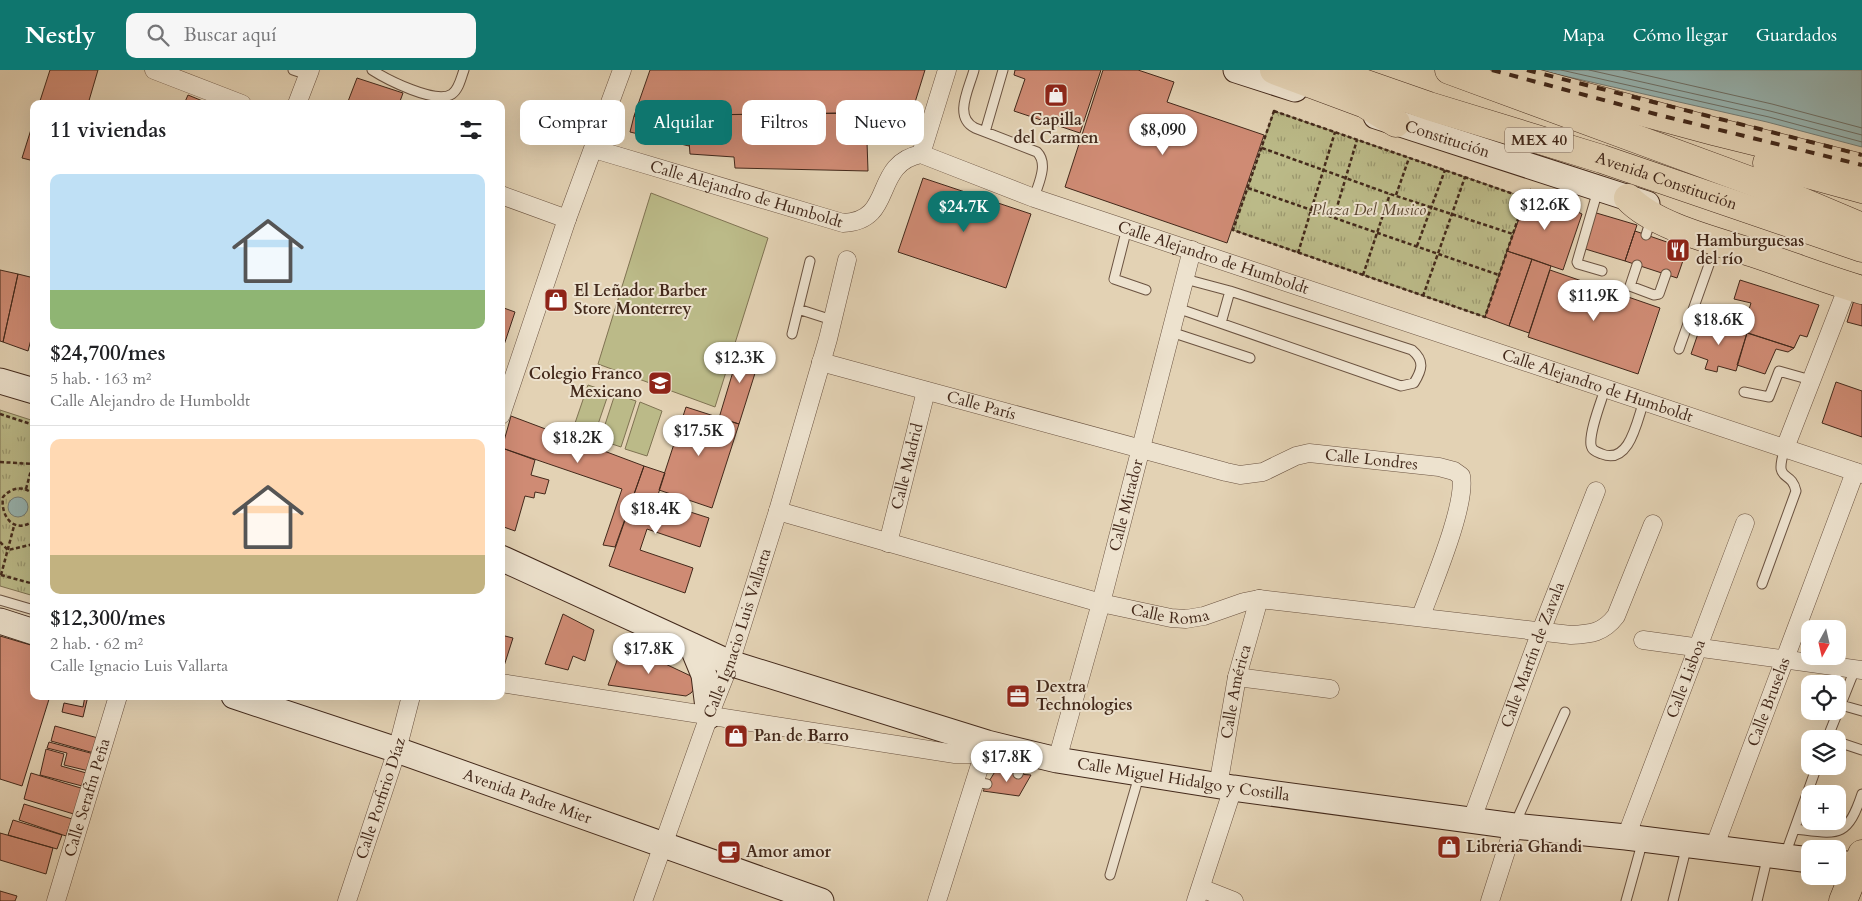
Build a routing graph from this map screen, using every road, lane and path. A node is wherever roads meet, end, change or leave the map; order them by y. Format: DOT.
graph roads {
  1 [pos="154,70"];
  2 [pos="372,70"];
  3 [pos="464,70"];
  4 [pos="622,70"];
  5 [pos="948,70"];
  6 [pos="974,70"];
  7 [pos="1003,70"];
  8 [pos="1236,70"];
  9 [pos="1274,70"];
  10 [pos="1326,70"];
  11 [pos="1449,70"];
  12 [pos="1488,70"];
  13 [pos="303,72"];
  14 [pos="232,100"];
  15 [pos="298,100"];
  16 [pos="1396,123"];
  17 [pos="1713,131"];
  18 [pos="985,132"];
  19 [pos="1335,132"];
  20 [pos="1357,140"];
  21 [pos="1261,147"];
  22 [pos="594,149"];
  23 [pos="921,154"];
  24 [pos="1409,158"];
  25 [pos="1602,159"];
  26 [pos="1862,168"];
  27 [pos="1323,169"];
  28 [pos="1445,170"];
  29 [pos="1346,177"];
  30 [pos="1465,177"];
  31 [pos="1247,187"];
  32 [pos="1599,188"];
  33 [pos="1862,189"];
  34 [pos="1390,194"];
  35 [pos="1396,195"];
  36 [pos="505,196"];
  37 [pos="1034,198"];
  38 [pos="1628,198"];
  39 [pos="1432,207"];
  40 [pos="1310,209"];
  41 [pos="1452,214"];
  42 [pos="1334,217"];
  43 [pos="567,219"];
  44 [pos="1126,228"];
  45 [pos="1862,228"];
  46 [pos="1377,232"];
  47 [pos="1513,234"];
  48 [pos="1730,239"];
  49 [pos="1417,246"];
  50 [pos="1862,248"];
  51 [pos="1192,250"];
  52 [pos="1298,253"];
  53 [pos="1438,254"];
  54 [pos="847,260"];
  55 [pos="810,261"];
  56 [pos="1637,265"];
  57 [pos="1602,271"];
  58 [pos="1666,274"];
  59 [pos="1363,275"];
  60 [pos="1499,275"];
  61 [pos="1185,279"];
  62 [pos="1857,285"];
  63 [pos="1146,290"];
  64 [pos="1230,292"];
  65 [pos="1423,296"];
  66 [pos="1177,308"];
  67 [pos="798,309"];
  68 [pos="832,320"];
  69 [pos="1221,323"];
  70 [pos="1171,332"];
  71 [pos="792,334"];
  72 [pos="1679,349"];
  73 [pos="1250,358"];
  74 [pos="821,362"];
  75 [pos="1811,380"];
  76 [pos="0,381"];
  77 [pos="1606,389"];
  78 [pos="30,390"];
  79 [pos="926,391"];
  80 [pos="1744,392"];
  81 [pos="1644,401"];
  82 [pos="505,404"];
  83 [pos="0,414"];
  84 [pos="30,424"];
  85 [pos="1784,448"];
  86 [pos="1140,450"];
  87 [pos="0,462"];
  88 [pos="30,462"];
  89 [pos="1859,473"];
  90 [pos="30,474"];
  91 [pos="26,489"];
  92 [pos="1596,491"];
  93 [pos="30,492"];
  94 [pos="1,500"];
  95 [pos="778,511"];
  96 [pos="30,522"];
  97 [pos="1745,523"];
  98 [pos="1654,524"];
  99 [pos="14,526"];
  100 [pos="0,542"];
  101 [pos="888,542"];
  102 [pos="30,545"];
  103 [pos="8,550"];
  104 [pos="505,560"];
  105 [pos="1,575"];
  106 [pos="30,583"];
  107 [pos="1762,584"];
  108 [pos="1259,599"];
  109 [pos="0,600"];
  110 [pos="1101,603"];
  111 [pos="30,609"];
  112 [pos="1421,616"];
  113 [pos="0,621"];
  114 [pos="30,631"];
  115 [pos="1541,632"];
  116 [pos="1643,640"];
  117 [pos="692,646"];
  118 [pos="1697,648"];
  119 [pos="1783,659"];
  120 [pos="730,663"];
  121 [pos="1858,669"];
  122 [pos="1237,676"];
  123 [pos="505,684"];
  124 [pos="1330,689"];
  125 [pos="1846,694"];
  126 [pos="117,700"];
  127 [pos="246,700"];
  128 [pos="410,700"];
  129 [pos="1846,706"];
  130 [pos="1862,711"];
  131 [pos="1565,712"];
  132 [pos="708,716"];
  133 [pos="985,742"];
  134 [pos="1846,745"];
  135 [pos="397,750"];
  136 [pos="1862,750"];
  137 [pos="1057,760"];
  138 [pos="1140,773"];
  139 [pos="1814,775"];
  140 [pos="1226,787"];
  141 [pos="1862,794"];
  142 [pos="1472,819"];
  143 [pos="1514,826"];
  144 [pos="1795,830"];
  145 [pos="1634,838"];
  146 [pos="662,845"];
  147 [pos="1687,845"];
  148 [pos="1714,848"];
  149 [pos="1776,856"];
  150 [pos="1801,859"];
  151 [pos="1855,862"];
  152 [pos="1110,875"];
  153 [pos="1198,895"];
  154 [pos="56,901"];
  155 [pos="347,901"];
  156 [pos="643,901"];
  157 [pos="821,901"];
  158 [pos="937,901"];
  159 [pos="1234,901"];
  160 [pos="1490,901"];
  161 [pos="1626,901"];
  162 [pos="1673,901"];
  163 [pos="1757,901"];
  164 [pos="1843,901"];
  1 -- 14 [label="street"];
  2 -- 3 [label="lane"];
  4 -- 22 [label="street"];
  5 -- 23 [label="street"];
  6 -- 18 [label="lane"];
  7 -- 18 [label="lane"];
  8 -- 16 [label="street, Constitución"];
  9 -- 16 [label="main road"];
  10 -- 25 [label="main road, Avenida Constitución / MEX 40"];
  11 -- 45 [label="main road"];
  12 -- 17 [label="main road"];
  13 -- 15 [label="street"];
  16 -- 32 [label="street, Constitución"];
  17 -- 26 [label="main road"];
  17 -- 33 [label="main road"];
  18 -- 37 [label="lane"];
  19 -- 20 [label="path"];
  19 -- 21 [label="path"];
  19 -- 27 [label="path"];
  20 -- 24 [label="path"];
  20 -- 29 [label="path"];
  21 -- 27 [label="path"];
  21 -- 31 [label="path"];
  22 -- 23 [label="street, Calle Alejandro de Humboldt"];
  22 -- 43 [label="street"];
  23 -- 37 [label="street, Calle Alejandro de Humboldt"];
  24 -- 28 [label="path"];
  24 -- 35 [label="path"];
  25 -- 45 [label="main road"];
  25 -- 50 [label="main road, Avenida Constitución / MEX 40"];
  27 -- 29 [label="path"];
  27 -- 40 [label="path"];
  28 -- 30 [label="path"];
  28 -- 39 [label="path"];
  29 -- 34 [label="path"];
  29 -- 42 [label="path"];
  30 -- 41 [label="path"];
  30 -- 47 [label="path"];
  31 -- 40 [label="path"];
  31 -- 52 [label="path"];
  32 -- 38 [label="street, Constitución"];
  32 -- 57 [label="lane"];
  34 -- 35 [label="path"];
  34 -- 46 [label="path"];
  35 -- 39 [label="path"];
  36 -- 43 [label="street"];
  37 -- 44 [label="street, Calle Alejandro de Humboldt"];
  38 -- 48 [label="street, Constitución"];
  38 -- 48 [label="main road"];
  39 -- 41 [label="path"];
  39 -- 49 [label="path"];
  40 -- 42 [label="path"];
  40 -- 52 [label="path"];
  41 -- 47 [label="path"];
  41 -- 53 [label="path"];
  42 -- 46 [label="path"];
  43 -- 82 [label="street"];
  44 -- 51 [label="street, Calle Alejandro de Humboldt"];
  44 -- 63 [label="lane"];
  46 -- 49 [label="path"];
  46 -- 59 [label="path"];
  47 -- 60 [label="path"];
  48 -- 62 [label="main road"];
  48 -- 72 [label="lane"];
  49 -- 53 [label="path"];
  51 -- 61 [label="street, Calle Mirador"];
  51 -- 77 [label="street, Calle Alejandro de Humboldt"];
  52 -- 59 [label="path"];
  53 -- 60 [label="path"];
  53 -- 65 [label="path"];
  54 -- 68 [label="street, Calle Ignacio Luis Vallarta"];
  55 -- 67 [label="lane"];
  56 -- 58 [label="lane"];
  59 -- 65 [label="path"];
  60 -- 65 [label="path"];
  61 -- 64 [label="lane"];
  61 -- 66 [label="street, Calle Mirador"];
  62 -- 75 [label="street"];
  64 -- 69 [label="lane"];
  64 -- 69 [label="lane"];
  66 -- 69 [label="lane"];
  66 -- 70 [label="street, Calle Mirador"];
  67 -- 68 [label="lane"];
  67 -- 71 [label="lane"];
  68 -- 74 [label="street, Calle Ignacio Luis Vallarta"];
  70 -- 73 [label="lane"];
  70 -- 86 [label="street, Calle Mirador"];
  74 -- 79 [label="street, Calle París"];
  74 -- 95 [label="street, Calle Ignacio Luis Vallarta"];
  75 -- 80 [label="lane"];
  75 -- 85 [label="street"];
  76 -- 78 [label="street"];
  77 -- 81 [label="street, Calle Alejandro de Humboldt"];
  77 -- 81 [label="lane"];
  79 -- 86 [label="street, Calle París"];
  79 -- 101 [label="street, Calle Madrid"];
  81 -- 85 [label="street, Calle Alejandro de Humboldt"];
  83 -- 84 [label="path"];
  85 -- 89 [label="street, Calle Alejandro de Humboldt"];
  85 -- 107 [label="lane"];
  86 -- 110 [label="street, Calle Mirador"];
  86 -- 112 [label="street, Calle Londres"];
  87 -- 88 [label="path"];
  89 -- 119 [label="street, Calle Bruselas"];
  90 -- 91 [label="path"];
  91 -- 93 [label="path"];
  91 -- 94 [label="path"];
  92 -- 115 [label="street, Calle Martín de Zavala"];
  94 -- 99 [label="path"];
  95 -- 101 [label="street, Calle Roma"];
  95 -- 120 [label="street, Calle Ignacio Luis Vallarta"];
  96 -- 99 [label="path"];
  97 -- 118 [label="street, Calle Lisboa"];
  98 -- 115 [label="street, Calle Roma"];
  99 -- 103 [label="path"];
  100 -- 103 [label="path"];
  101 -- 110 [label="street, Calle Roma"];
  102 -- 103 [label="path"];
  103 -- 105 [label="path"];
  104 -- 117 [label="street, Calle Miguel Hidalgo y Costilla"];
  105 -- 106 [label="path"];
  108 -- 110 [label="street, Calle Roma"];
  108 -- 112 [label="street, Calle Roma"];
  108 -- 122 [label="street, Calle América"];
  109 -- 111 [label="lane"];
  110 -- 137 [label="street, Calle Mirador"];
  112 -- 115 [label="street, Calle Roma"];
  113 -- 114 [label="street"];
  115 -- 142 [label="street, Calle Martín de Zavala"];
  116 -- 118 [label="street"];
  117 -- 120 [label="street, Calle Miguel Hidalgo y Costilla"];
  117 -- 132 [label="street"];
  118 -- 119 [label="street"];
  118 -- 145 [label="street, Calle Lisboa"];
  119 -- 121 [label="street"];
  119 -- 148 [label="street, Calle Bruselas"];
  120 -- 132 [label="street, Calle Ignacio Luis Vallarta"];
  120 -- 133 [label="street, Calle Miguel Hidalgo y Costilla"];
  121 -- 125 [label="lane"];
  122 -- 124 [label="street"];
  122 -- 140 [label="street, Calle América"];
  123 -- 132 [label="street"];
  126 -- 154 [label="street, Calle Serafín Peña"];
  127 -- 135 [label="street, Avenida Padre Mier"];
  128 -- 135 [label="street, Calle Porfirio Díaz"];
  129 -- 130 [label="lane"];
  131 -- 143 [label="lane"];
  132 -- 133 [label="street"];
  132 -- 146 [label="street, Calle Ignacio Luis Vallarta"];
  133 -- 137 [label="street, Calle Miguel Hidalgo y Costilla"];
  133 -- 158 [label="street"];
  134 -- 136 [label="lane"];
  135 -- 146 [label="street, Avenida Padre Mier"];
  135 -- 155 [label="street, Calle Porfirio Díaz"];
  137 -- 138 [label="street, Calle Miguel Hidalgo y Costilla"];
  138 -- 140 [label="street, Calle Miguel Hidalgo y Costilla"];
  138 -- 152 [label="lane"];
  139 -- 144 [label="lane"];
  140 -- 142 [label="street, Calle Miguel Hidalgo y Costilla"];
  140 -- 153 [label="street, Calle América"];
  141 -- 144 [label="lane"];
  142 -- 143 [label="street, Calle Miguel Hidalgo y Costilla"];
  143 -- 145 [label="street, Calle Miguel Hidalgo y Costilla"];
  143 -- 160 [label="street"];
  144 -- 149 [label="lane"];
  145 -- 147 [label="street, Calle Miguel Hidalgo y Costilla"];
  145 -- 161 [label="lane"];
  146 -- 156 [label="street, Calle Ignacio Luis Vallarta"];
  146 -- 157 [label="street, Avenida Padre Mier"];
  147 -- 148 [label="street, Calle Miguel Hidalgo y Costilla"];
  147 -- 162 [label="lane"];
  148 -- 149 [label="street, Calle Miguel Hidalgo y Costilla"];
  149 -- 150 [label="street, Calle Miguel Hidalgo y Costilla"];
  149 -- 163 [label="lane"];
  151 -- 164 [label="main road"];
  153 -- 159 [label="street"];
}
